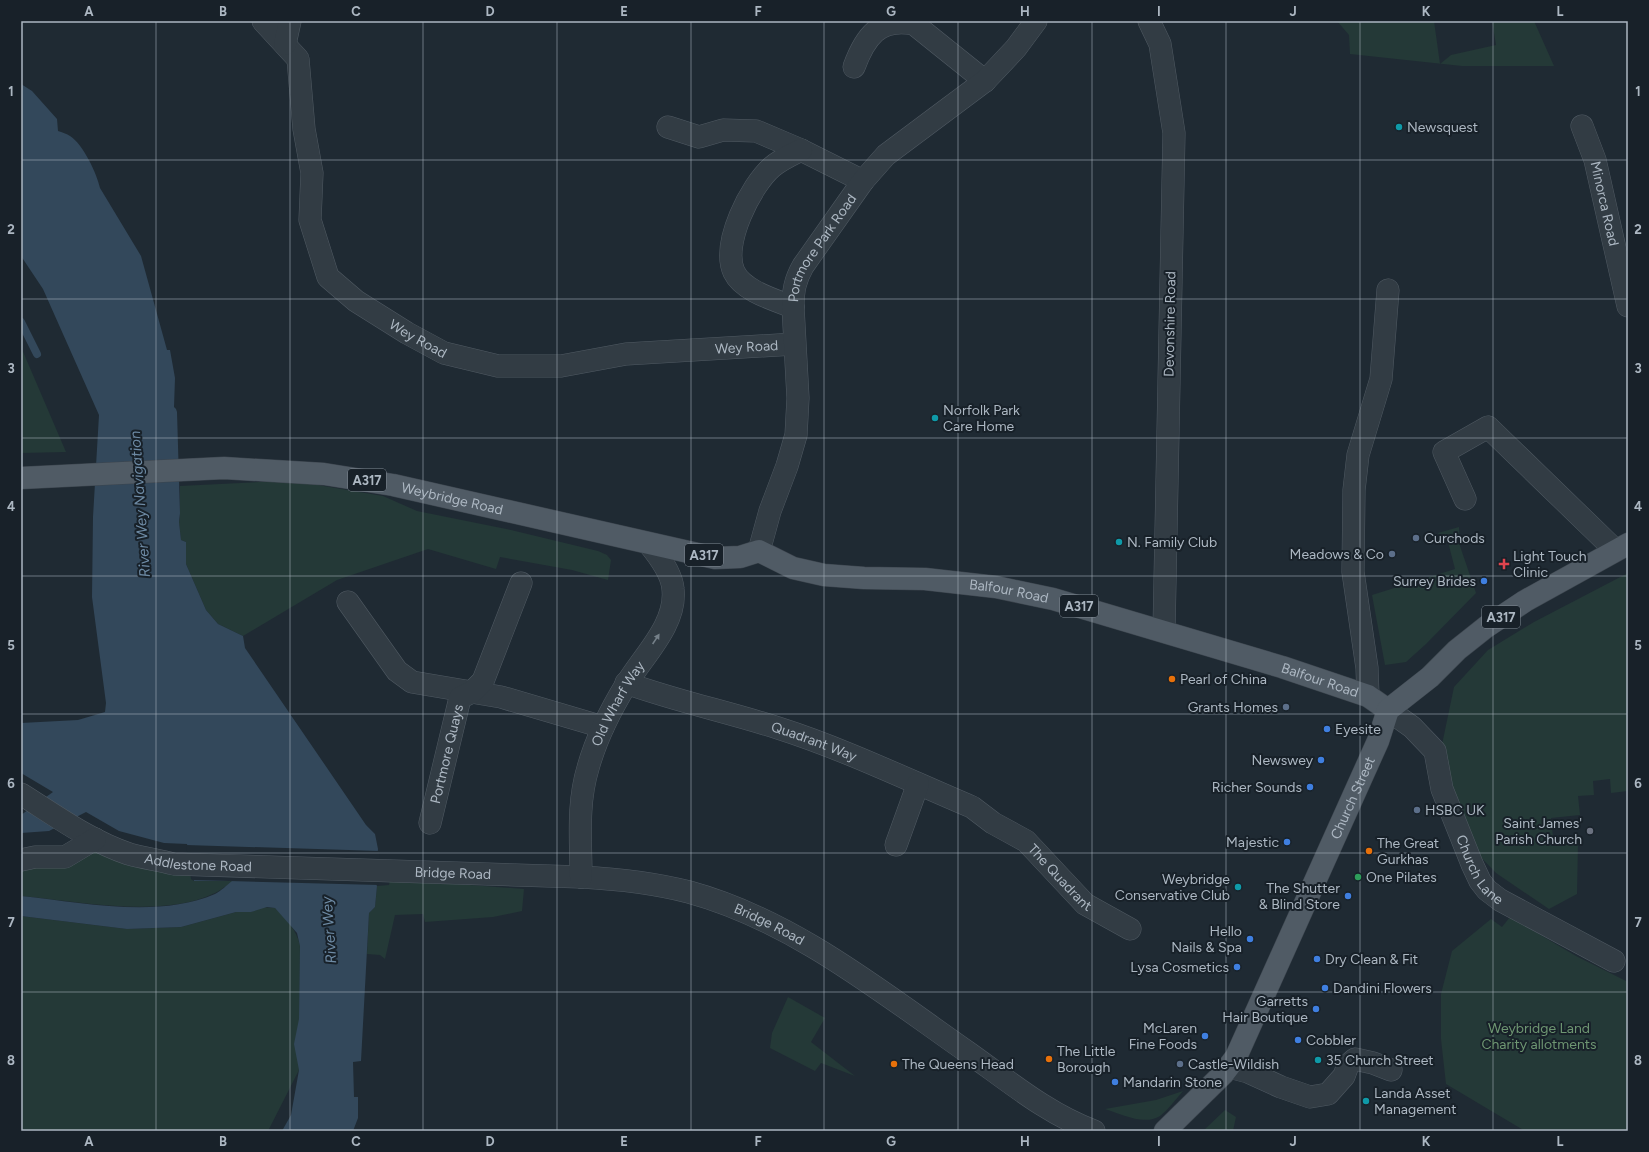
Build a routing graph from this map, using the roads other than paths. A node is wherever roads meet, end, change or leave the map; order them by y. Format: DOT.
graph roads {
  1 [pos="263,21"];
  2 [pos="290,21"];
  3 [pos="1036,21"];
  4 [pos="1149,21"];
  5 [pos="285,44"];
  6 [pos="854,67"];
  7 [pos="985,81"];
  8 [pos="1582,126"];
  9 [pos="668,128"];
  10 [pos="801,150"];
  11 [pos="863,182"];
  12 [pos="1388,290"];
  13 [pos="1628,306"];
  14 [pos="793,307"];
  15 [pos="794,344"];
  16 [pos="21,478"];
  17 [pos="1465,499"];
  18 [pos="649,544"];
  19 [pos="1621,547"];
  20 [pos="759,551"];
  21 [pos="521,583"];
  22 [pos="348,602"];
  23 [pos="1164,631"];
  24 [pos="626,683"];
  25 [pos="472,692"];
  26 [pos="1368,696"];
  27 [pos="1388,710"];
  28 [pos="603,727"];
  29 [pos="918,784"];
  30 [pos="21,794"];
  31 [pos="430,823"];
  32 [pos="993,823"];
  33 [pos="92,837"];
  34 [pos="896,845"];
  35 [pos="21,860"];
  36 [pos="391,870"];
  37 [pos="581,877"];
  38 [pos="1130,929"];
  39 [pos="1614,961"];
  40 [pos="1229,1067"];
  41 [pos="1391,1070"];
  42 [pos="1094,1131"];
  43 [pos="1165,1131"];
  1 -- 5 [label="street, Wey Road"];
  2 -- 5 [label="street"];
  3 -- 7 [label="street, Portmore Park Road"];
  4 -- 23 [label="street, Devonshire Road"];
  5 -- 15 [label="street, Wey Road"];
  6 -- 7 [label="street"];
  7 -- 11 [label="street, Portmore Park Road"];
  8 -- 13 [label="street, Minorca Road"];
  9 -- 10 [label="street"];
  10 -- 11 [label="street"];
  10 -- 14 [label="street"];
  11 -- 14 [label="street, Portmore Park Road"];
  12 -- 26 [label="street"];
  14 -- 15 [label="street, Portmore Park Road"];
  15 -- 20 [label="street, Portmore Park Road"];
  16 -- 18 [label="main road, Weybridge Road / A317"];
  17 -- 19 [label="street"];
  18 -- 20 [label="main road, Weybridge Road / A317"];
  24 -- 18 [label="street, Old Wharf Way, one-way"];
  19 -- 27 [label="main road, A317"];
  20 -- 23 [label="main road, Balfour Road / A317"];
  21 -- 25 [label="street, Portmore Quays"];
  22 -- 25 [label="street, Portmore Quays"];
  23 -- 26 [label="main road, Balfour Road / A317"];
  24 -- 28 [label="street, Old Wharf Way"];
  24 -- 29 [label="street, Quadrant Way"];
  25 -- 28 [label="street, Portmore Quays"];
  25 -- 31 [label="street, Portmore Quays"];
  26 -- 27 [label="main road, Balfour Road / A317"];
  27 -- 39 [label="street, Church Lane"];
  27 -- 40 [label="main road, Church Street"];
  28 -- 37 [label="street, Old Wharf Way"];
  29 -- 32 [label="street, Quadrant Way"];
  29 -- 34 [label="street"];
  30 -- 33 [label="street, Addlestone Road"];
  32 -- 38 [label="street, The Quadrant"];
  33 -- 35 [label="street"];
  33 -- 36 [label="street, Addlestone Road"];
  36 -- 37 [label="street, Bridge Road"];
  37 -- 42 [label="street, Bridge Road"];
  40 -- 41 [label="street"];
  40 -- 43 [label="main road, Church Street"];
}
